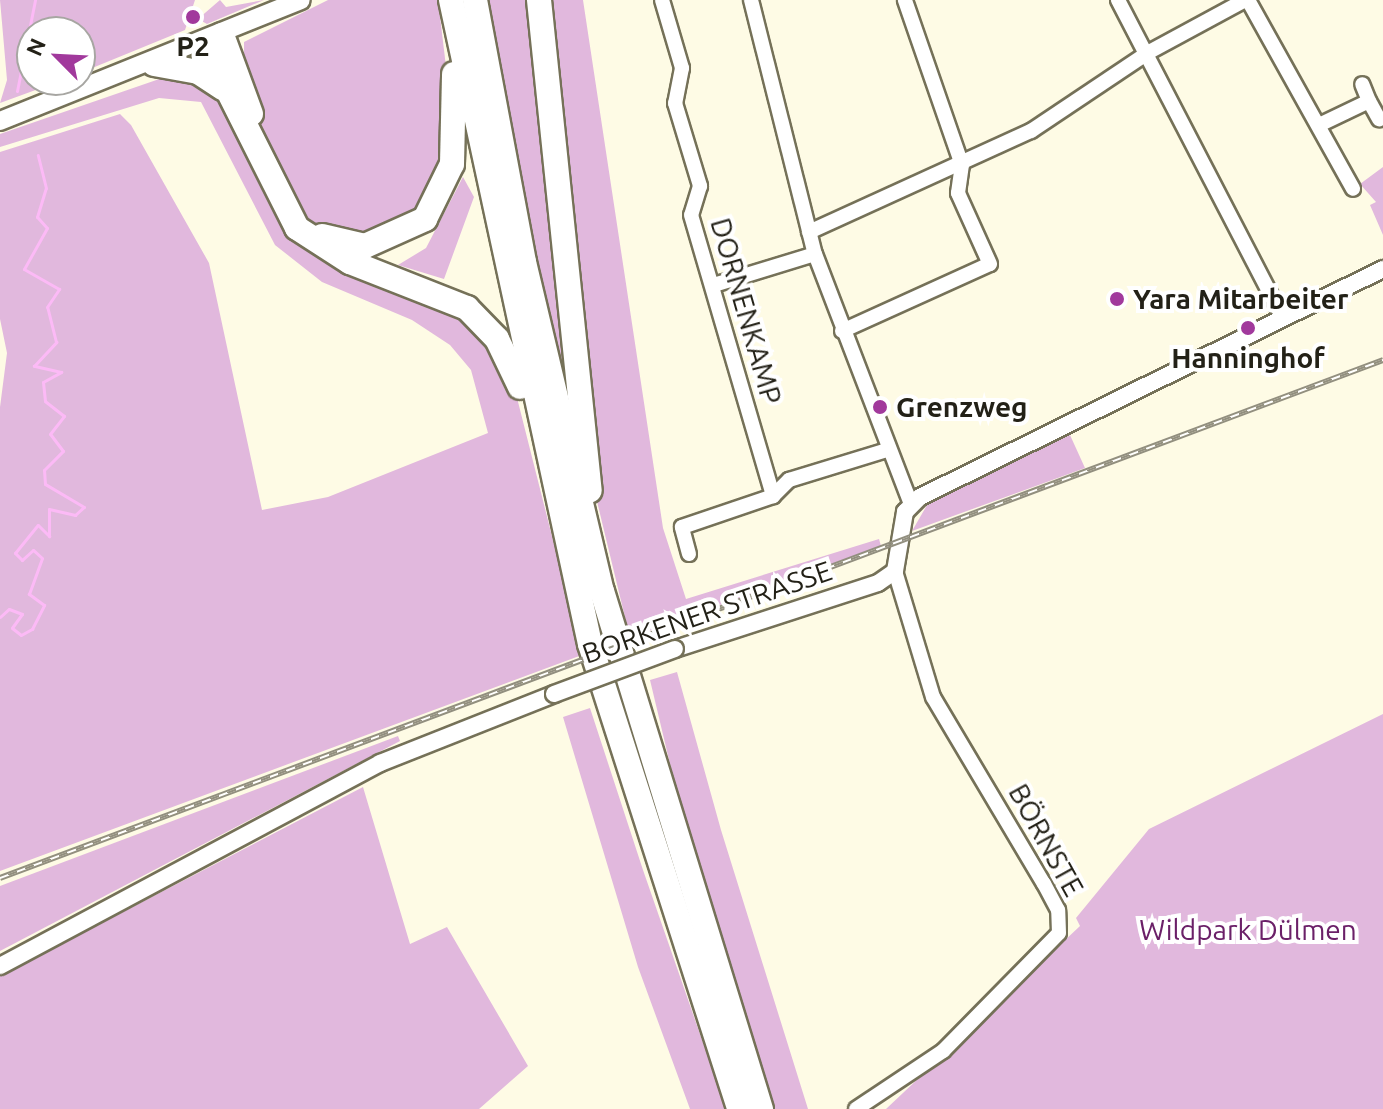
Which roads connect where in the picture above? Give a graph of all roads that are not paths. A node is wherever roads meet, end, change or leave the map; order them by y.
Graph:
1 (301, 0) edge
2 (450, 0) edge
3 (475, 0) edge
4 (539, 0) edge
5 (662, 0) edge
6 (751, 0) edge
7 (905, 0) edge
8 (1118, 0) edge
9 (1247, 0) edge
10 (213, 39) junction
11 (1149, 52) junction
12 (154, 64) junction
13 (1362, 84) dead end
14 (223, 88) junction
15 (1369, 101) junction
16 (1379, 119) dead end
17 (0, 121) edge
18 (1319, 125) junction
19 (962, 165) junction
20 (1353, 189) dead end
21 (809, 232) junction
22 (815, 254) junction
23 (1383, 269) edge
24 (717, 284) junction
25 (1283, 318) junction
26 (842, 331) junction
27 (887, 450) junction
28 (549, 465) junction
29 (773, 496) junction
30 (911, 504) junction
31 (689, 554) dead end
32 (895, 571) junction
33 (602, 591) junction
34 (0, 966) edge
35 (739, 1109) edge
36 (761, 1109) edge
37 (856, 1109) edge

1 - 10 main road
2 - 10 highway
2 - 28 highway
3 - 33 highway
4 - 33 highway
5 - 24 street, DORNENKAMP
6 - 21 street
7 - 19 street
8 - 11 street
9 - 11 street
9 - 18 street
10 - 12 main road
10 - 14 highway
11 - 19 street
11 - 25 street
12 - 14 highway
12 - 17 main road
13 - 15 street
14 - 28 highway
15 - 16 street
15 - 18 street
18 - 20 street
19 - 21 street
19 - 26 street
21 - 22 street
22 - 24 street
22 - 26 street
23 - 25 street
24 - 29 street, DORNENKAMP
25 - 30 street
26 - 27 street
27 - 29 street
27 - 30 street
28 - 35 highway
29 - 31 street
30 - 32 street
32 - 34 street, BORKENER STRASSE, bridge
32 - 37 street, BÖRNSTE
33 - 36 highway

